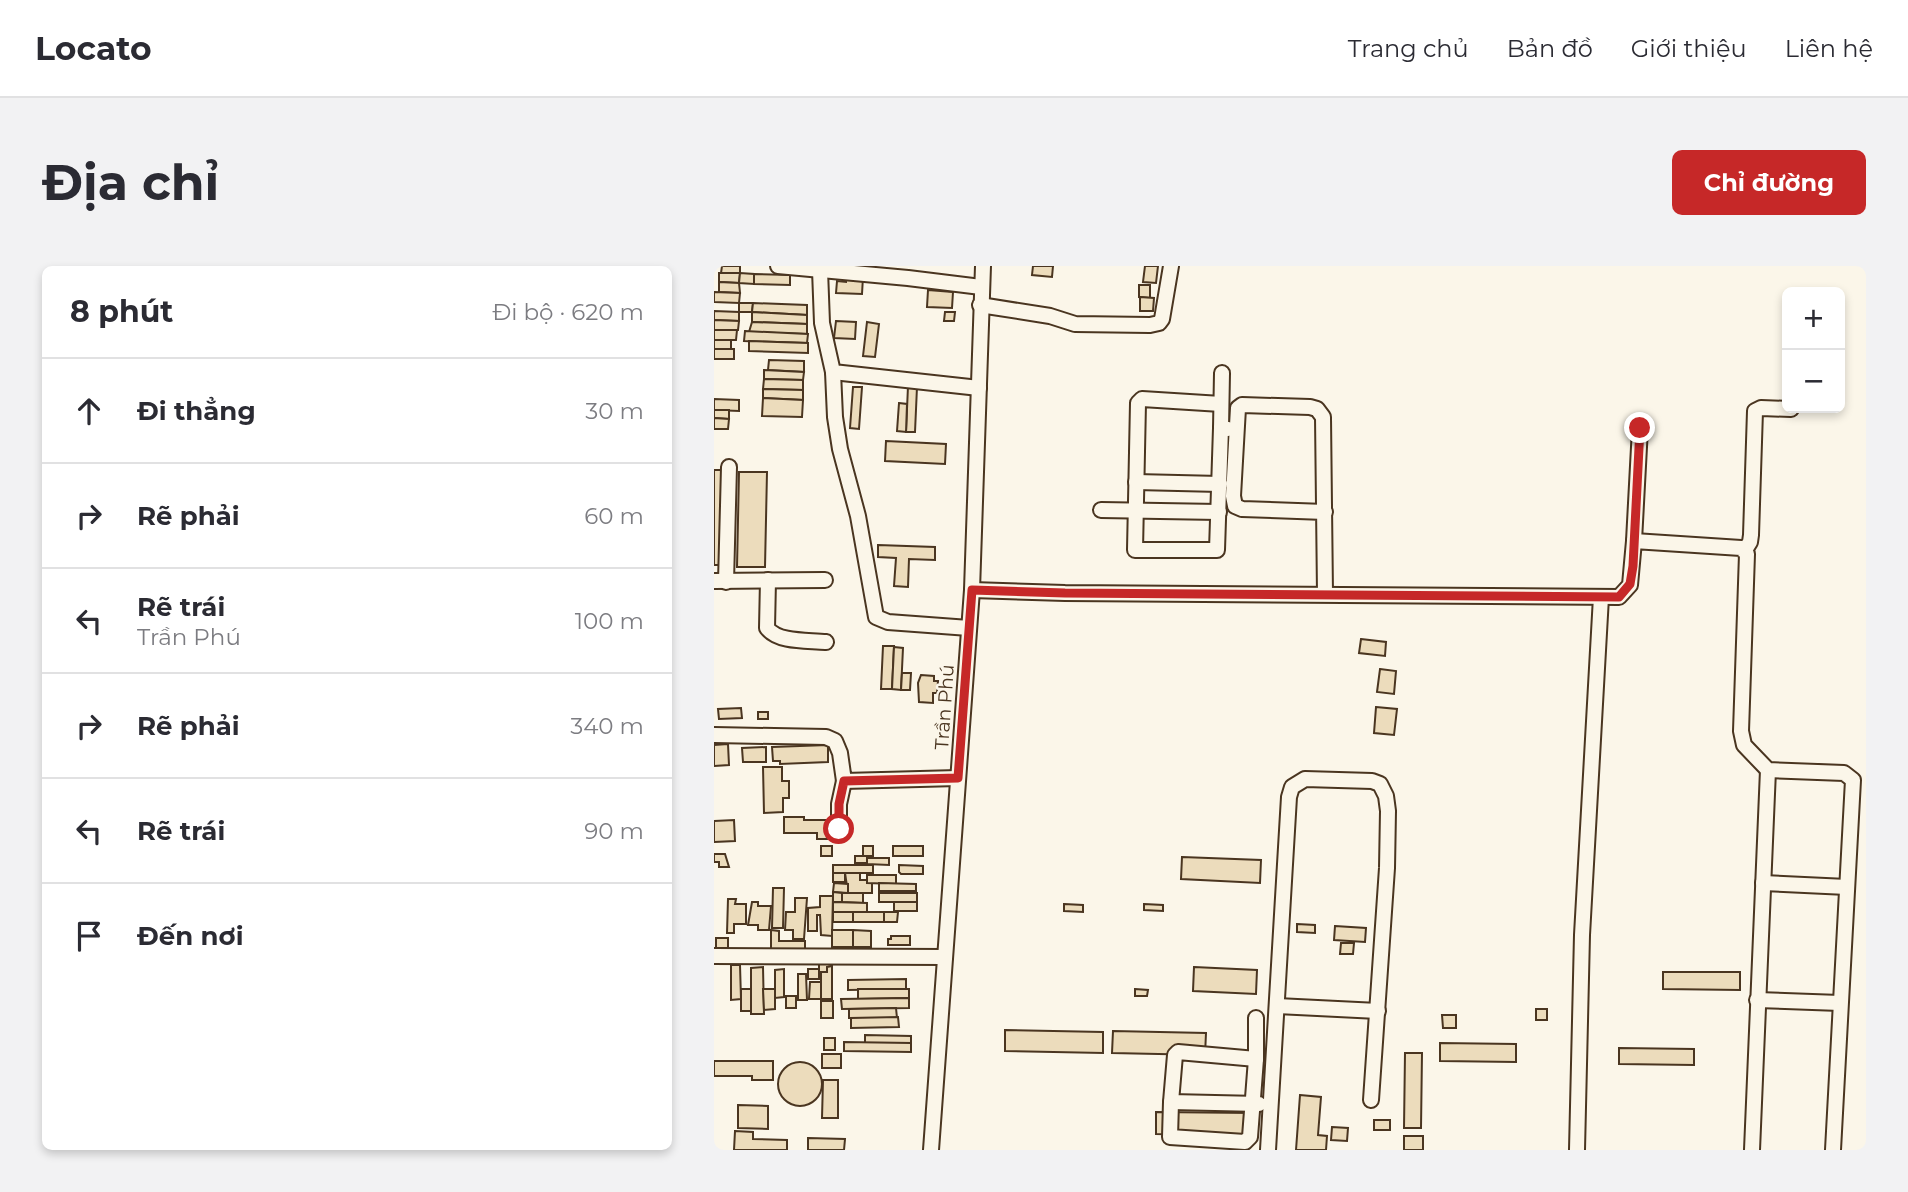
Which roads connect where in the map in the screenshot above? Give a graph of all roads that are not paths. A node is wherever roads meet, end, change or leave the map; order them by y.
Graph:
1 (778, 266) edge
2 (983, 266) edge
3 (1171, 266) edge
4 (812, 268) edge
5 (981, 287) junction
6 (980, 305) junction
7 (832, 372) junction
8 (1222, 373) dead end
9 (979, 388) junction
10 (1221, 404) junction
11 (1782, 409) edge
12 (1221, 428) junction
13 (1640, 428) dead end
14 (1236, 429) junction
15 (1227, 465) junction
16 (729, 467) dead end
17 (1136, 482) junction
18 (1220, 484) junction
19 (1224, 504) junction
20 (1101, 510) dead end
21 (1136, 511) junction
22 (1325, 512) junction
23 (1634, 541) junction
24 (1745, 551) junction
25 (768, 580) junction
26 (825, 580) dead end
27 (720, 581) edge
28 (972, 590) junction
29 (1325, 594) junction
30 (1601, 597) junction
31 (969, 628) junction
32 (826, 642) dead end
33 (714, 735) edge
34 (1768, 770) junction
35 (958, 778) junction
36 (844, 781) junction
37 (839, 829) dead end
38 (1763, 883) junction
39 (1847, 887) junction
40 (714, 956) edge
41 (945, 957) junction
42 (1757, 1000) junction
43 (1840, 1003) junction
44 (1278, 1006) junction
45 (1378, 1011) junction
46 (1256, 1018) dead end
47 (1256, 1059) junction
48 (1371, 1100) dead end
49 (1171, 1102) junction
50 (1252, 1103) junction
51 (1271, 1104) junction
52 (931, 1150) edge
53 (1268, 1150) edge
54 (1577, 1150) edge
55 (1752, 1150) edge
56 (1833, 1150) edge

1 - 4 street
2 - 5 street, Trần Phú
3 - 6 street
4 - 5 street
4 - 7 street
5 - 6 street, Trần Phú
6 - 9 street, Trần Phú
7 - 9 street
7 - 31 street
8 - 10 street
9 - 28 street, Trần Phú
10 - 12 street
10 - 17 street
11 - 24 street
12 - 14 street
12 - 15 street
13 - 23 street
14 - 15 street
14 - 22 street
15 - 18 street
15 - 19 street
16 - 27 street
17 - 18 street
17 - 21 street
18 - 19 street
19 - 21 street
19 - 21 street
19 - 22 street
20 - 21 street
22 - 29 street
23 - 24 street
23 - 30 street
24 - 34 street
25 - 26 street
25 - 27 street
25 - 32 street
28 - 29 street
28 - 31 street, Trần Phú
29 - 30 street
30 - 54 street
31 - 35 street, Trần Phú
33 - 36 street
34 - 38 street
34 - 39 street
35 - 36 street
35 - 41 street, Trần Phú
36 - 37 street
38 - 39 street
38 - 42 street
39 - 43 street
40 - 41 street
41 - 52 street, Trần Phú
42 - 43 street
42 - 55 street
43 - 56 street
44 - 45 street
44 - 45 street
44 - 51 street
45 - 48 street
46 - 47 street
47 - 49 street
47 - 50 street
49 - 50 street
49 - 50 street
50 - 51 street
51 - 53 street

